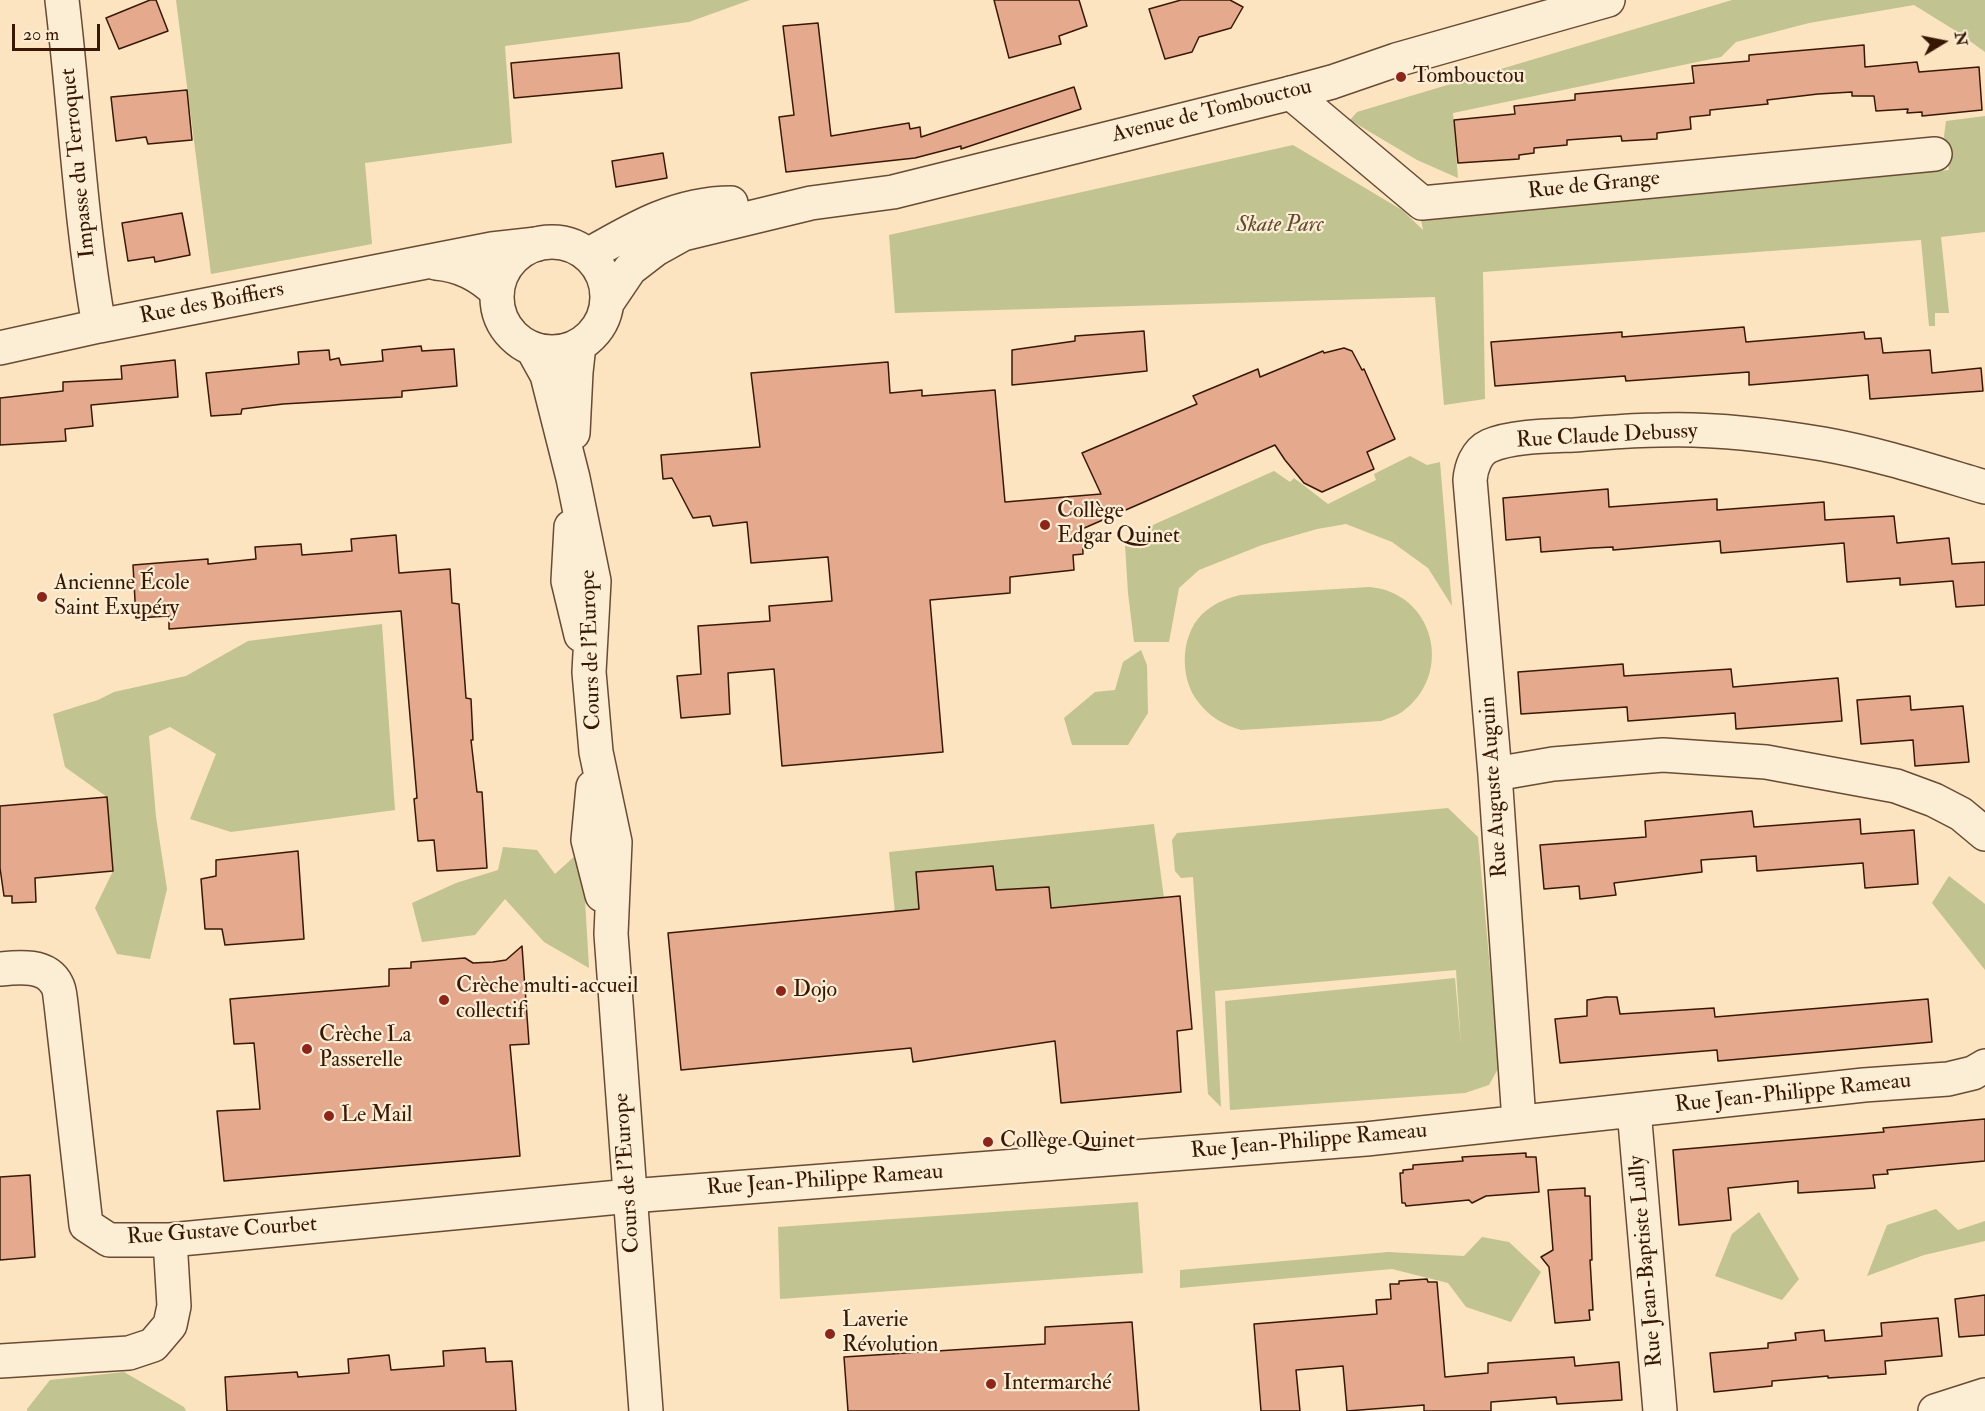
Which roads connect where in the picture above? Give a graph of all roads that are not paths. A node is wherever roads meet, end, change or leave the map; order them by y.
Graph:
1 (62, 0) edge
2 (1608, 0) edge
3 (1291, 93) junction
4 (1935, 154) dead end
5 (811, 203) junction
6 (537, 244) junction
7 (588, 255) junction
8 (425, 263) junction
9 (497, 292) junction
10 (607, 303) junction
11 (99, 326) junction
12 (579, 345) junction
13 (0, 348) edge
14 (532, 348) junction
15 (1479, 454) joint
16 (573, 478) junction
17 (1985, 487) edge
18 (1495, 774) junction
19 (1985, 834) edge
20 (0, 969) edge
21 (1985, 1066) edge
22 (1634, 1110) junction
23 (1519, 1121) junction
24 (630, 1196) junction
25 (170, 1240) junction
26 (0, 1361) edge
27 (1985, 1395) edge
28 (646, 1411) edge
29 (1660, 1411) edge
30 (1935, 1411) edge

1 - 11 street, Impasse du Terroquet
2 - 3 street, Avenue de Tombouctou
3 - 4 street, Rue de Grange
3 - 5 street, Avenue de Tombouctou
5 - 7 street, Avenue de Tombouctou
5 - 10 street, Avenue de Tombouctou
6 - 7 street
6 - 8 street, Rue des Boiffiers
6 - 9 street
7 - 10 street
8 - 9 street, Rue des Boiffiers
8 - 11 street, Rue des Boiffiers
9 - 14 street
10 - 12 street
11 - 13 street, Rue des Boiffiers
12 - 14 street
12 - 16 street, Cours de l'Europe
14 - 16 street, Cours de l'Europe
15 - 17 street, Rue Claude Debussy
15 - 18 street, Rue Auguste Auguin
16 - 24 street, Cours de l'Europe
18 - 19 street
18 - 23 street, Rue Auguste Auguin
20 - 25 street, Rue Gustave Courbet
21 - 22 street, Rue Jean-Philippe Rameau
22 - 23 street, Rue Jean-Philippe Rameau
22 - 29 street, Rue Jean-Baptiste Lully
23 - 24 street, Rue Jean-Philippe Rameau
24 - 25 street, Rue Gustave Courbet
24 - 28 street, Cours de l'Europe
25 - 26 street
27 - 30 street

